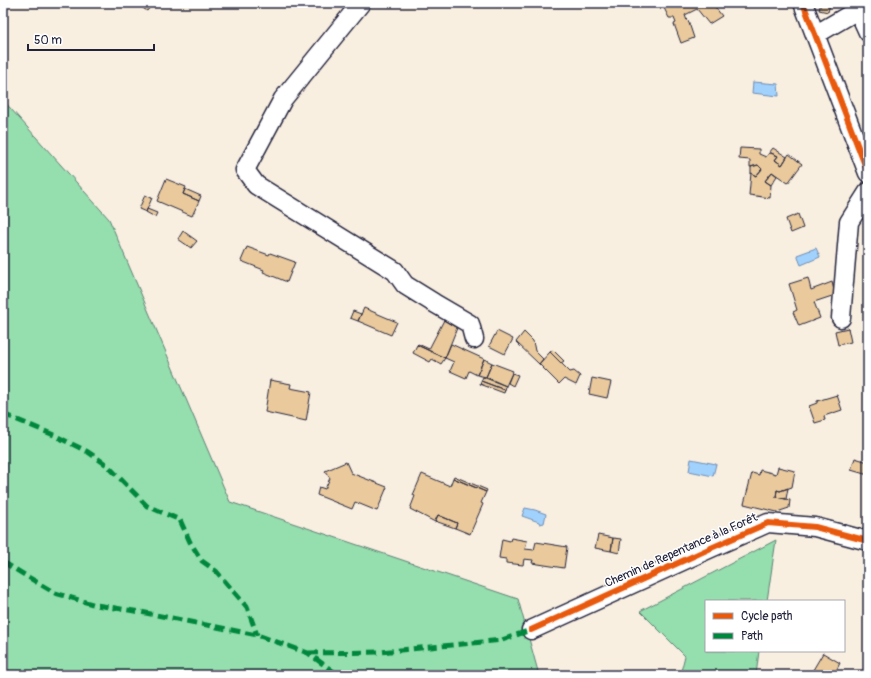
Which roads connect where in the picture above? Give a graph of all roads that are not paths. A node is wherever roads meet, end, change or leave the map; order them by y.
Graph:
1 (360, 3) edge
2 (803, 3) edge
3 (863, 7) edge
4 (868, 32) edge
5 (815, 35) junction
6 (868, 173) edge
7 (868, 192) edge
8 (841, 318) dead end
9 (474, 339) dead end
10 (868, 541) edge
11 (531, 630) dead end

1 - 9 street
2 - 5 street
3 - 4 street
3 - 5 street
5 - 6 street
7 - 8 street
10 - 11 street, Chemin de Repentance à la Forêt

